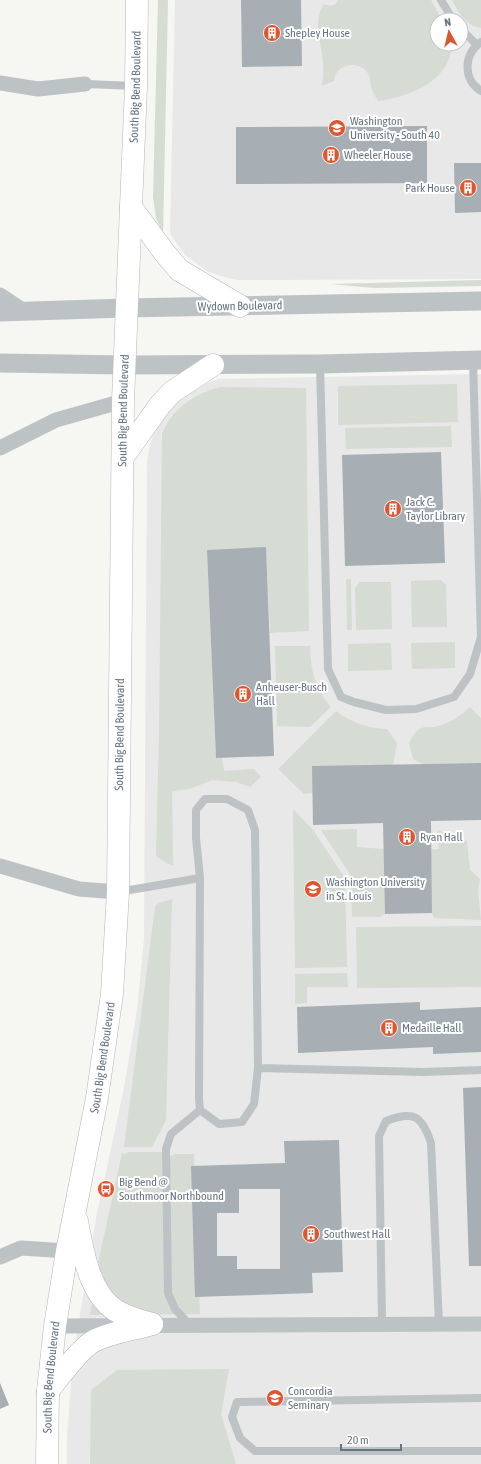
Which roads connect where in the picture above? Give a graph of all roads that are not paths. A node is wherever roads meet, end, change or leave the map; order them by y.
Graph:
1 (137, 0) edge
2 (441, 0) edge
3 (448, 12) edge
4 (469, 36) edge
5 (479, 44) edge
6 (0, 83) edge
7 (85, 84) joint
8 (136, 86) junction
9 (481, 91) edge
10 (131, 207) junction
11 (0, 295) edge
12 (481, 301) edge
13 (240, 306) junction
14 (126, 308) junction
15 (24, 311) junction
16 (0, 312) edge
17 (477, 360) edge
18 (0, 363) edge
19 (320, 364) junction
20 (125, 365) junction
21 (213, 365) junction
22 (123, 401) junction
23 (0, 448) edge
24 (123, 457) junction
25 (0, 866) edge
26 (200, 878) junction
27 (118, 892) junction
28 (258, 1068) junction
29 (481, 1070) edge
30 (200, 1110) junction
31 (75, 1211) junction
32 (67, 1251) junction
33 (0, 1257) edge
34 (152, 1324) junction
35 (189, 1324) junction
36 (382, 1324) junction
37 (439, 1324) junction
38 (481, 1324) edge
39 (55, 1326) junction
40 (48, 1391) junction
41 (481, 1398) edge
42 (481, 1451) edge
43 (47, 1464) edge

1 - 8 main road, South Big Bend Boulevard
2 - 3 lane
4 - 5 lane
5 - 9 lane
6 - 7 street
7 - 8 lane
8 - 10 main road, South Big Bend Boulevard
10 - 13 main road
10 - 14 main road, South Big Bend Boulevard
11 - 15 street
12 - 13 street, Wydown Boulevard
13 - 14 street, Wydown Boulevard
14 - 15 street, Wydown Boulevard
14 - 20 main road, South Big Bend Boulevard
15 - 16 street, Wydown Boulevard
17 - 19 street
17 - 19 lane
18 - 20 street
19 - 21 street
20 - 21 street
20 - 22 main road, South Big Bend Boulevard
21 - 24 main road
22 - 23 street
22 - 24 main road, South Big Bend Boulevard
24 - 27 main road, South Big Bend Boulevard
25 - 27 street
26 - 27 lane
26 - 28 lane
26 - 30 lane
27 - 31 main road, South Big Bend Boulevard
28 - 29 lane
28 - 30 lane
30 - 35 lane
31 - 32 main road, South Big Bend Boulevard
31 - 34 main road
32 - 33 street
32 - 39 main road, South Big Bend Boulevard
34 - 35 street
34 - 39 street
34 - 40 main road
35 - 36 street
36 - 37 street
36 - 37 lane
37 - 38 street
39 - 40 main road, South Big Bend Boulevard
40 - 43 main road, South Big Bend Boulevard
41 - 42 lane

